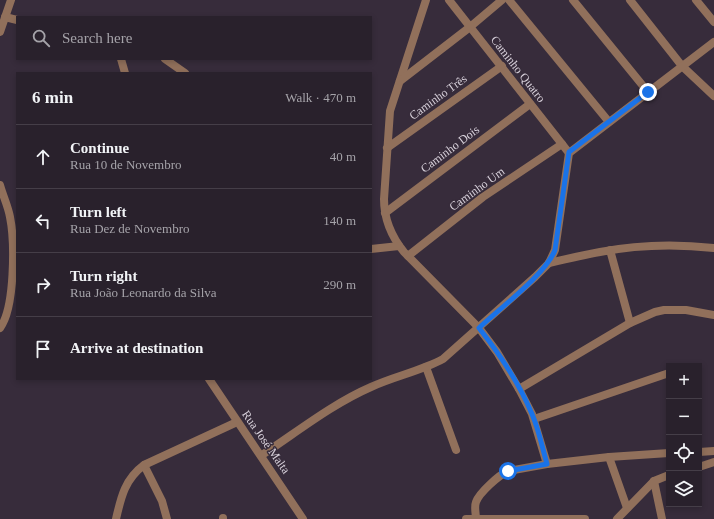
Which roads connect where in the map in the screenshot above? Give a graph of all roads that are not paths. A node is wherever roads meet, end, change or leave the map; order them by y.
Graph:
1 (11, 0) edge
2 (426, 0) edge
3 (449, 0) edge
4 (502, 0) edge
5 (509, 0) edge
6 (573, 0) edge
7 (630, 0) edge
8 (696, 0) edge
9 (5, 17) junction
10 (16, 20) edge
11 (714, 22) edge
12 (470, 27) junction
13 (0, 32) edge
14 (714, 42) edge
15 (121, 60) edge
16 (166, 60) edge
17 (502, 66) junction
18 (682, 66) junction
19 (125, 72) edge
20 (184, 72) edge
21 (400, 81) junction
22 (648, 92) junction
23 (714, 96) edge
24 (530, 104) junction
25 (609, 122) junction
26 (562, 144) junction
27 (387, 148) junction
28 (569, 152) junction
29 (0, 185) edge
30 (385, 213) junction
31 (14, 218) edge
32 (399, 246) junction
33 (714, 248) edge
34 (372, 249) edge
35 (610, 250) junction
36 (408, 256) junction
37 (548, 263) junction
38 (714, 315) edge
39 (630, 323) junction
40 (0, 328) edge
41 (479, 328) junction
42 (426, 367) junction
43 (666, 374) edge
44 (210, 380) edge
45 (519, 389) junction
46 (534, 419) junction
47 (237, 422) junction
48 (456, 450) dead end
49 (714, 451) edge
50 (702, 452) edge
51 (666, 454) edge
52 (262, 456) junction
53 (609, 457) junction
54 (714, 462) edge
55 (547, 464) junction
56 (144, 465) junction
57 (702, 466) edge
58 (666, 476) edge
59 (654, 481) junction
60 (627, 508) junction
61 (116, 519) edge
62 (166, 519) edge
63 (304, 519) edge
64 (466, 519) edge
65 (476, 519) edge
66 (585, 519) edge
67 (617, 519) edge
68 (662, 519) edge

1 - 9 street
2 - 21 street
3 - 12 street, Caminho Quatro
4 - 12 street
5 - 25 street
6 - 22 street
7 - 18 street
8 - 11 street
9 - 10 street
9 - 13 street
12 - 17 street, Caminho Quatro
12 - 21 street
14 - 18 street
15 - 19 street
16 - 20 street
17 - 24 street, Caminho Quatro
17 - 27 street, Caminho Três
18 - 22 street
18 - 23 street
21 - 27 street
22 - 25 street
24 - 26 street, Caminho Quatro
24 - 30 street, Caminho Dois
25 - 28 street
26 - 28 street, Caminho Quatro
26 - 36 street, Caminho Um
27 - 30 street
28 - 37 street
29 - 31 street
30 - 32 street
31 - 40 street
32 - 34 street
32 - 36 street
33 - 35 street
35 - 37 street
35 - 39 street
36 - 41 street
37 - 41 street
38 - 39 street
39 - 45 street
41 - 42 street
41 - 45 street
42 - 48 street
42 - 52 street
43 - 46 street
44 - 47 street, Rua José Malta
45 - 46 street
46 - 55 street
47 - 52 street, Rua José Malta
47 - 56 street
49 - 50 street
51 - 53 street
52 - 63 street, Rua José Malta
53 - 55 street
53 - 60 street
54 - 57 street
55 - 65 street
56 - 61 street
56 - 62 street
58 - 59 street
59 - 60 street
59 - 68 street
60 - 67 street
64 - 65 street
65 - 66 street

